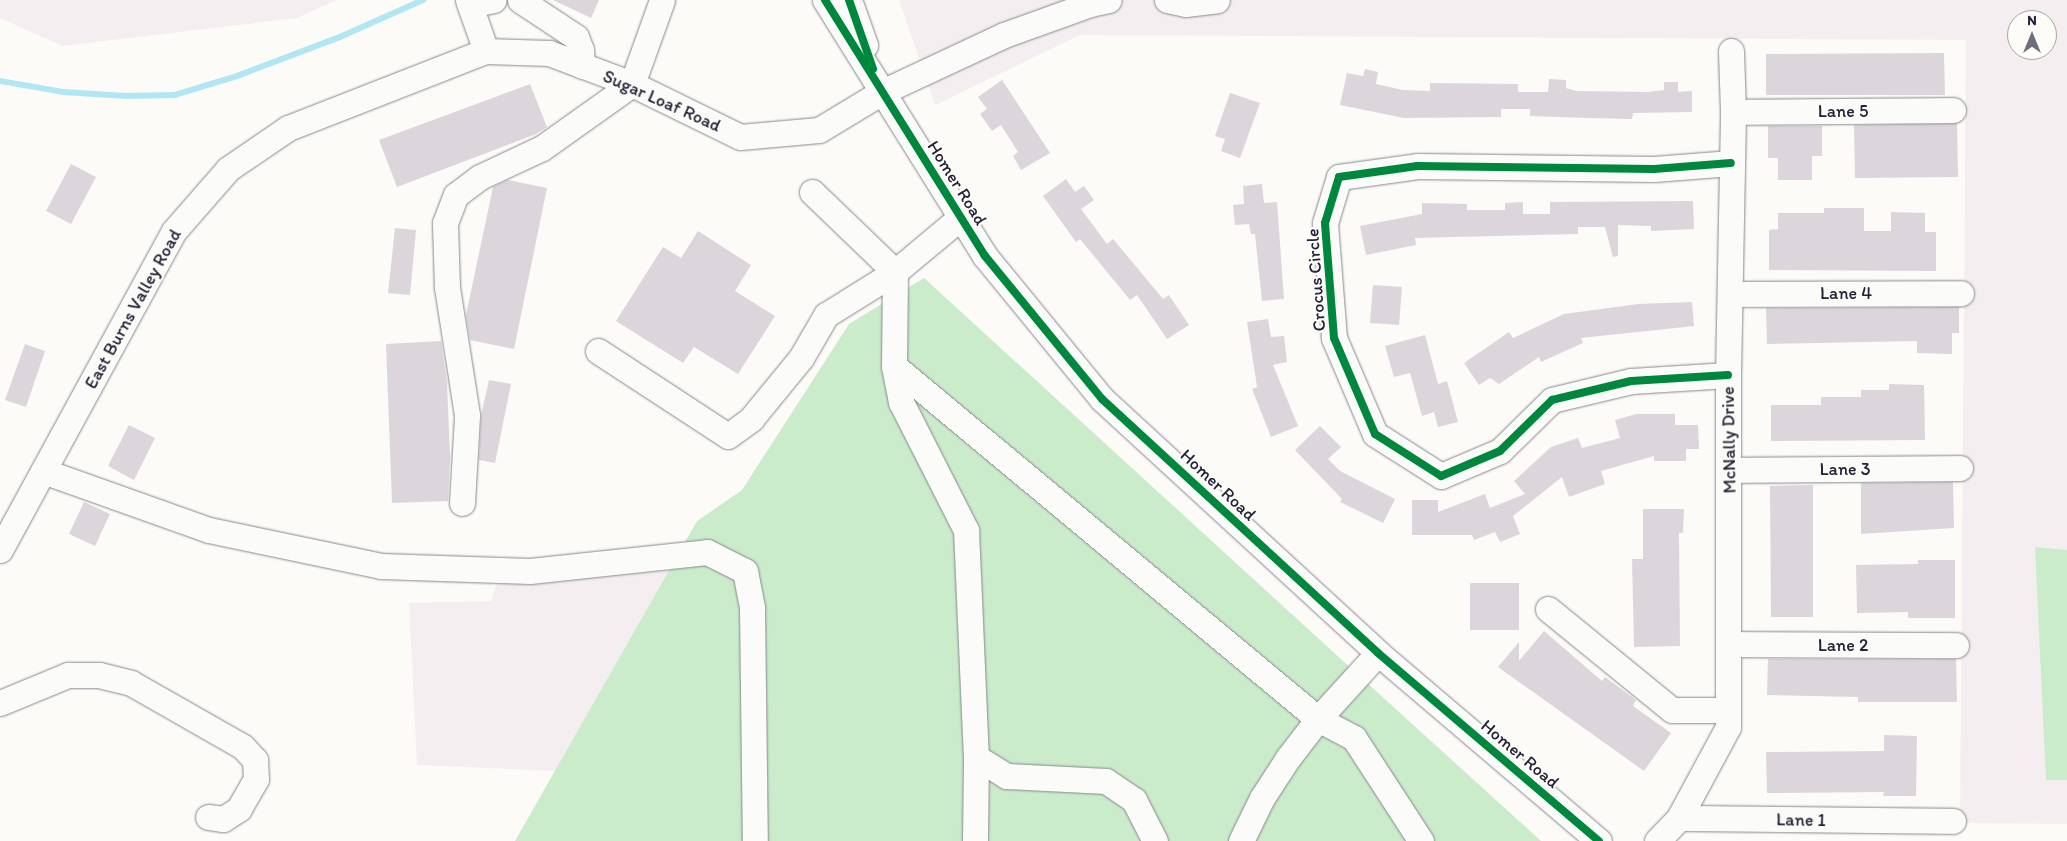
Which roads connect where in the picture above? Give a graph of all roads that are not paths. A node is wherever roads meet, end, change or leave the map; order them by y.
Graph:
1 (520, 0) edge
2 (662, 0) edge
3 (825, 0) edge
4 (849, 0) edge
5 (1109, 0) edge
6 (1167, 0) edge
7 (1217, 0) edge
8 (477, 2) edge
9 (486, 50) junction
10 (1731, 51) dead end
11 (582, 66) junction
12 (632, 84) junction
13 (882, 92) junction
14 (1953, 110) dead end
15 (1733, 112) junction
16 (1731, 163) junction
17 (812, 192) dead end
18 (961, 217) junction
19 (895, 272) junction
20 (1961, 293) dead end
21 (1731, 294) junction
22 (598, 351) dead end
23 (894, 366) junction
24 (1728, 375) junction
25 (1960, 468) dead end
26 (1730, 470) junction
27 (43, 471) junction
28 (462, 503) dead end
29 (6, 521) edge
30 (0, 550) edge
31 (1548, 609) dead end
32 (1729, 644) junction
33 (1956, 645) dead end
34 (1378, 653) junction
35 (0, 703) edge
36 (1728, 710) junction
37 (1318, 719) junction
38 (976, 757) junction
39 (208, 817) dead end
40 (1679, 818) junction
41 (1954, 821) dead end
42 (756, 841) edge
43 (975, 841) edge
44 (1155, 841) edge
45 (1241, 841) edge
46 (1421, 841) edge
47 (1599, 841) edge
48 (1657, 841) edge

1 - 11 street
2 - 12 street
3 - 13 street, Homer Road
4 - 13 street, Homer Road
5 - 13 street, Sugar Loaf Road
6 - 7 street
8 - 9 street
9 - 11 street, Sugar Loaf Road
9 - 27 street, East Burns Valley Road
10 - 15 street, McNally Drive
11 - 12 street, Sugar Loaf Road
12 - 13 street, Sugar Loaf Road
12 - 28 street
13 - 18 street, Homer Road
14 - 15 street, Lane 5
15 - 16 street, McNally Drive
16 - 21 street, McNally Drive
16 - 24 street, Crocus Circle
17 - 19 street
18 - 19 street
18 - 34 street, Homer Road
19 - 22 street
19 - 23 street
20 - 21 street, Lane 4
21 - 24 street, McNally Drive
23 - 37 street
23 - 38 street
24 - 26 street, McNally Drive
25 - 26 street, Lane 3
26 - 32 street, McNally Drive
27 - 29 street, East Burns Valley Road
27 - 42 street
29 - 30 street, East Burns Valley Road
31 - 36 street
32 - 33 street, Lane 2
32 - 36 street, McNally Drive
34 - 37 street
34 - 47 street, Homer Road
35 - 39 street
36 - 40 street, McNally Drive
37 - 45 street
37 - 46 street
38 - 43 street
38 - 44 street
40 - 41 street, Lane 1
40 - 48 street

